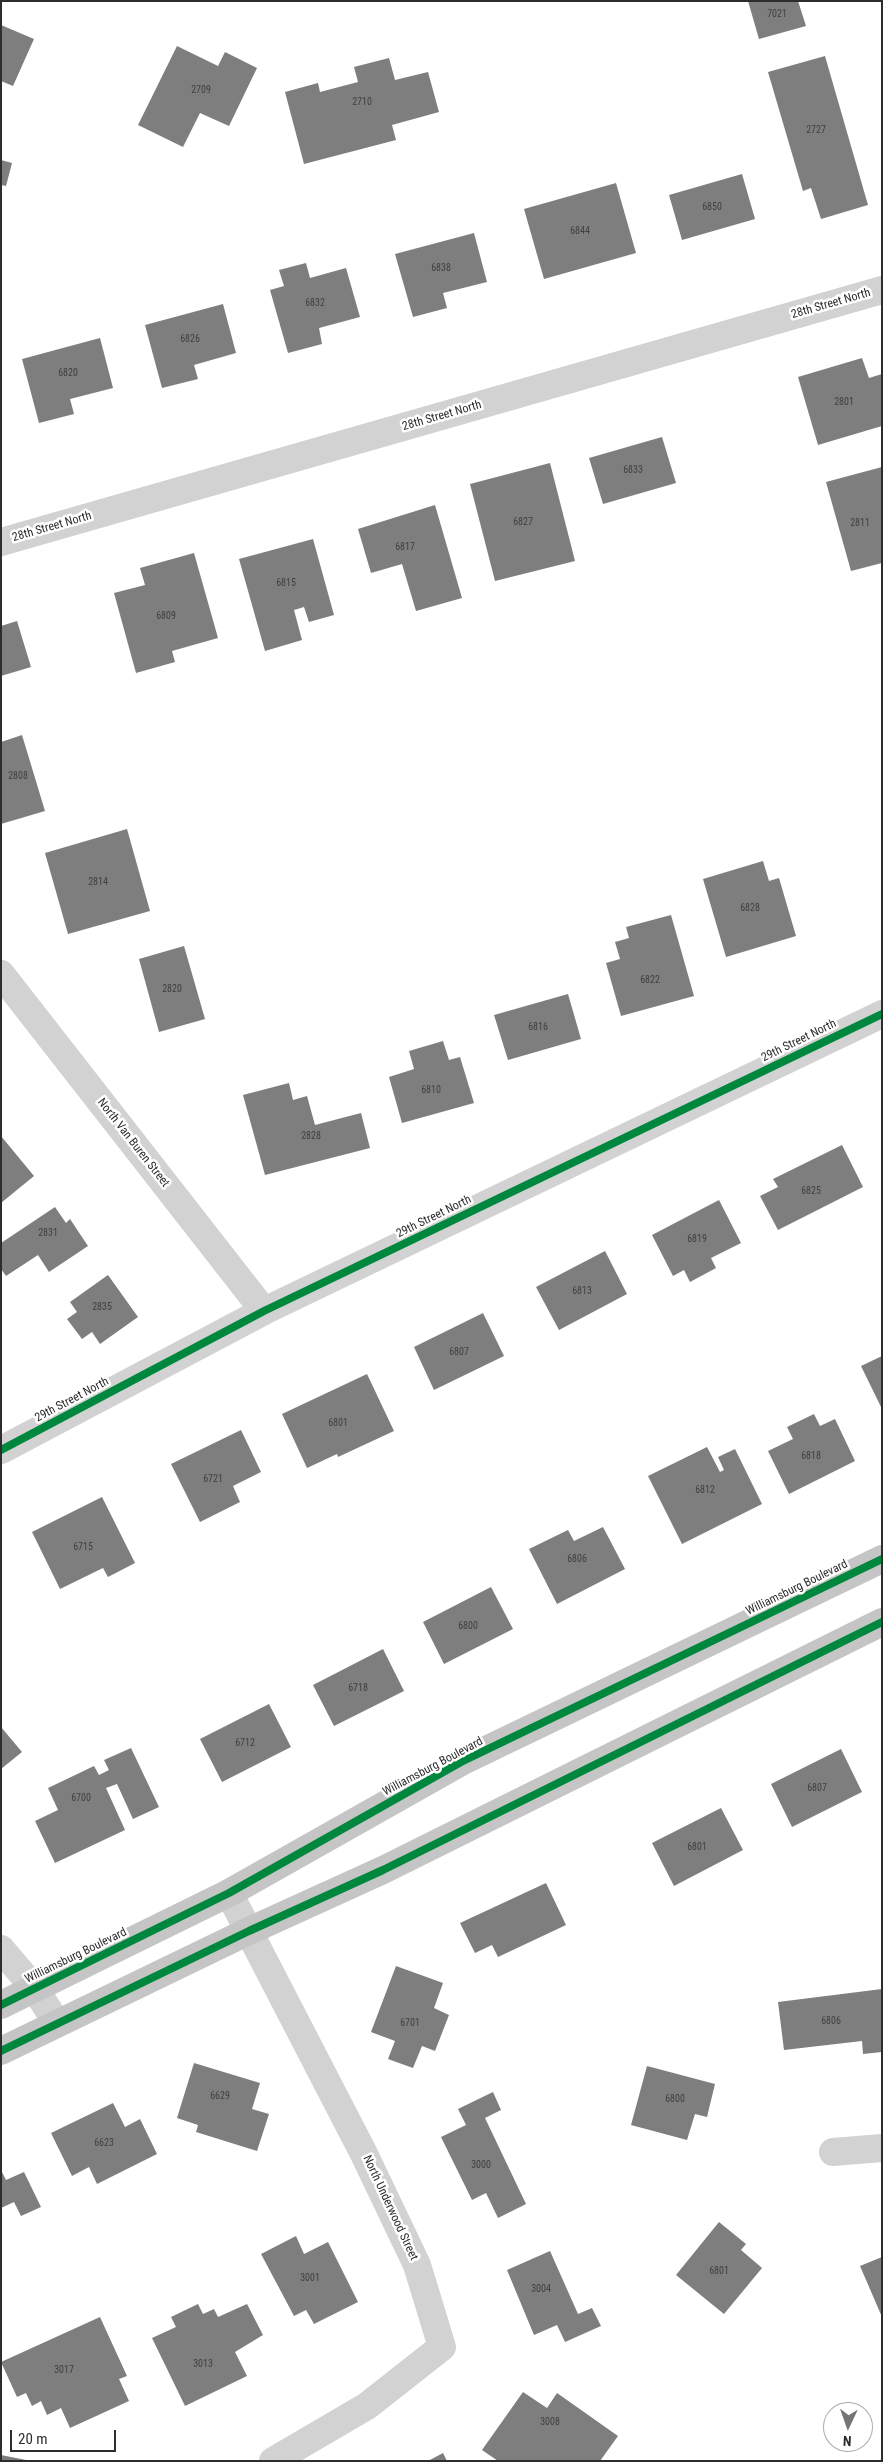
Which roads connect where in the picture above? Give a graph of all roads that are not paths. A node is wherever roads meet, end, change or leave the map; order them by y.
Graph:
1 (882, 290) edge
2 (1, 542) edge
3 (1, 974) edge
4 (882, 1014) edge
5 (264, 1311) junction
6 (1, 1450) edge
7 (882, 1559) edge
8 (882, 1622) edge
9 (229, 1893) junction
10 (248, 1931) junction
11 (1, 1949) edge
12 (35, 1989) junction
13 (1, 2005) edge
14 (57, 2023) junction
15 (1, 2051) edge
16 (882, 2148) edge
17 (833, 2152) dead end
18 (273, 2461) edge

1 - 2 street, 28th Street North
3 - 5 street, North Van Buren Street
4 - 5 street, 29th Street North
5 - 6 street, 29th Street North
7 - 9 main road, Williamsburg Boulevard
8 - 10 main road
9 - 10 street, North Underwood Street
9 - 12 main road, Williamsburg Boulevard
10 - 14 main road
10 - 18 street, North Underwood Street
11 - 12 street
12 - 13 main road, Williamsburg Boulevard
12 - 14 street
14 - 15 main road
16 - 17 street

